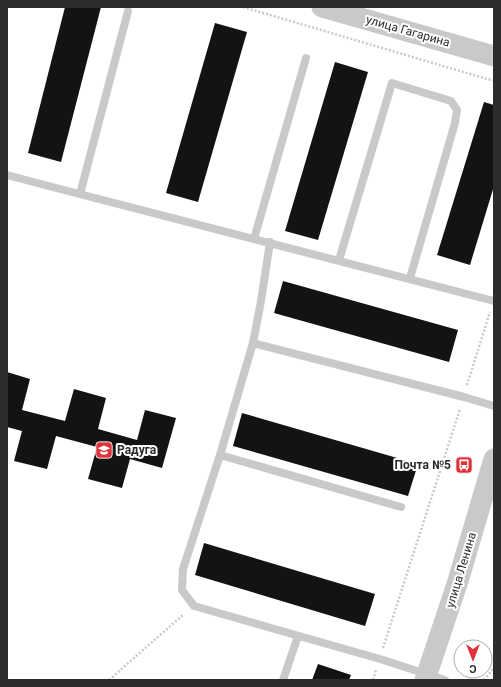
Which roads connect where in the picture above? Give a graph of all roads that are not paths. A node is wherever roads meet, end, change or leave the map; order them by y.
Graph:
1 (322, 7) edge
2 (128, 11) dead end
3 (494, 56) edge
4 (306, 58) dead end
5 (7, 175) edge
6 (80, 194) junction
7 (254, 239) junction
8 (270, 242) junction
9 (339, 260) junction
10 (410, 278) junction
11 (494, 301) edge
12 (252, 343) junction
13 (494, 406) edge
14 (220, 455) junction
15 (494, 459) edge
16 (401, 508) dead end
17 (298, 636) junction
18 (432, 678) edge
19 (283, 680) edge

1 - 3 street, улица Гагарина
2 - 6 lane
4 - 7 lane
5 - 6 lane
6 - 7 lane
7 - 8 lane
8 - 9 lane
8 - 12 lane
9 - 10 lane
9 - 10 lane
10 - 11 lane
12 - 13 lane
12 - 14 lane
14 - 16 lane
14 - 17 lane
15 - 18 street, улица Ленина
17 - 18 lane
17 - 19 lane

